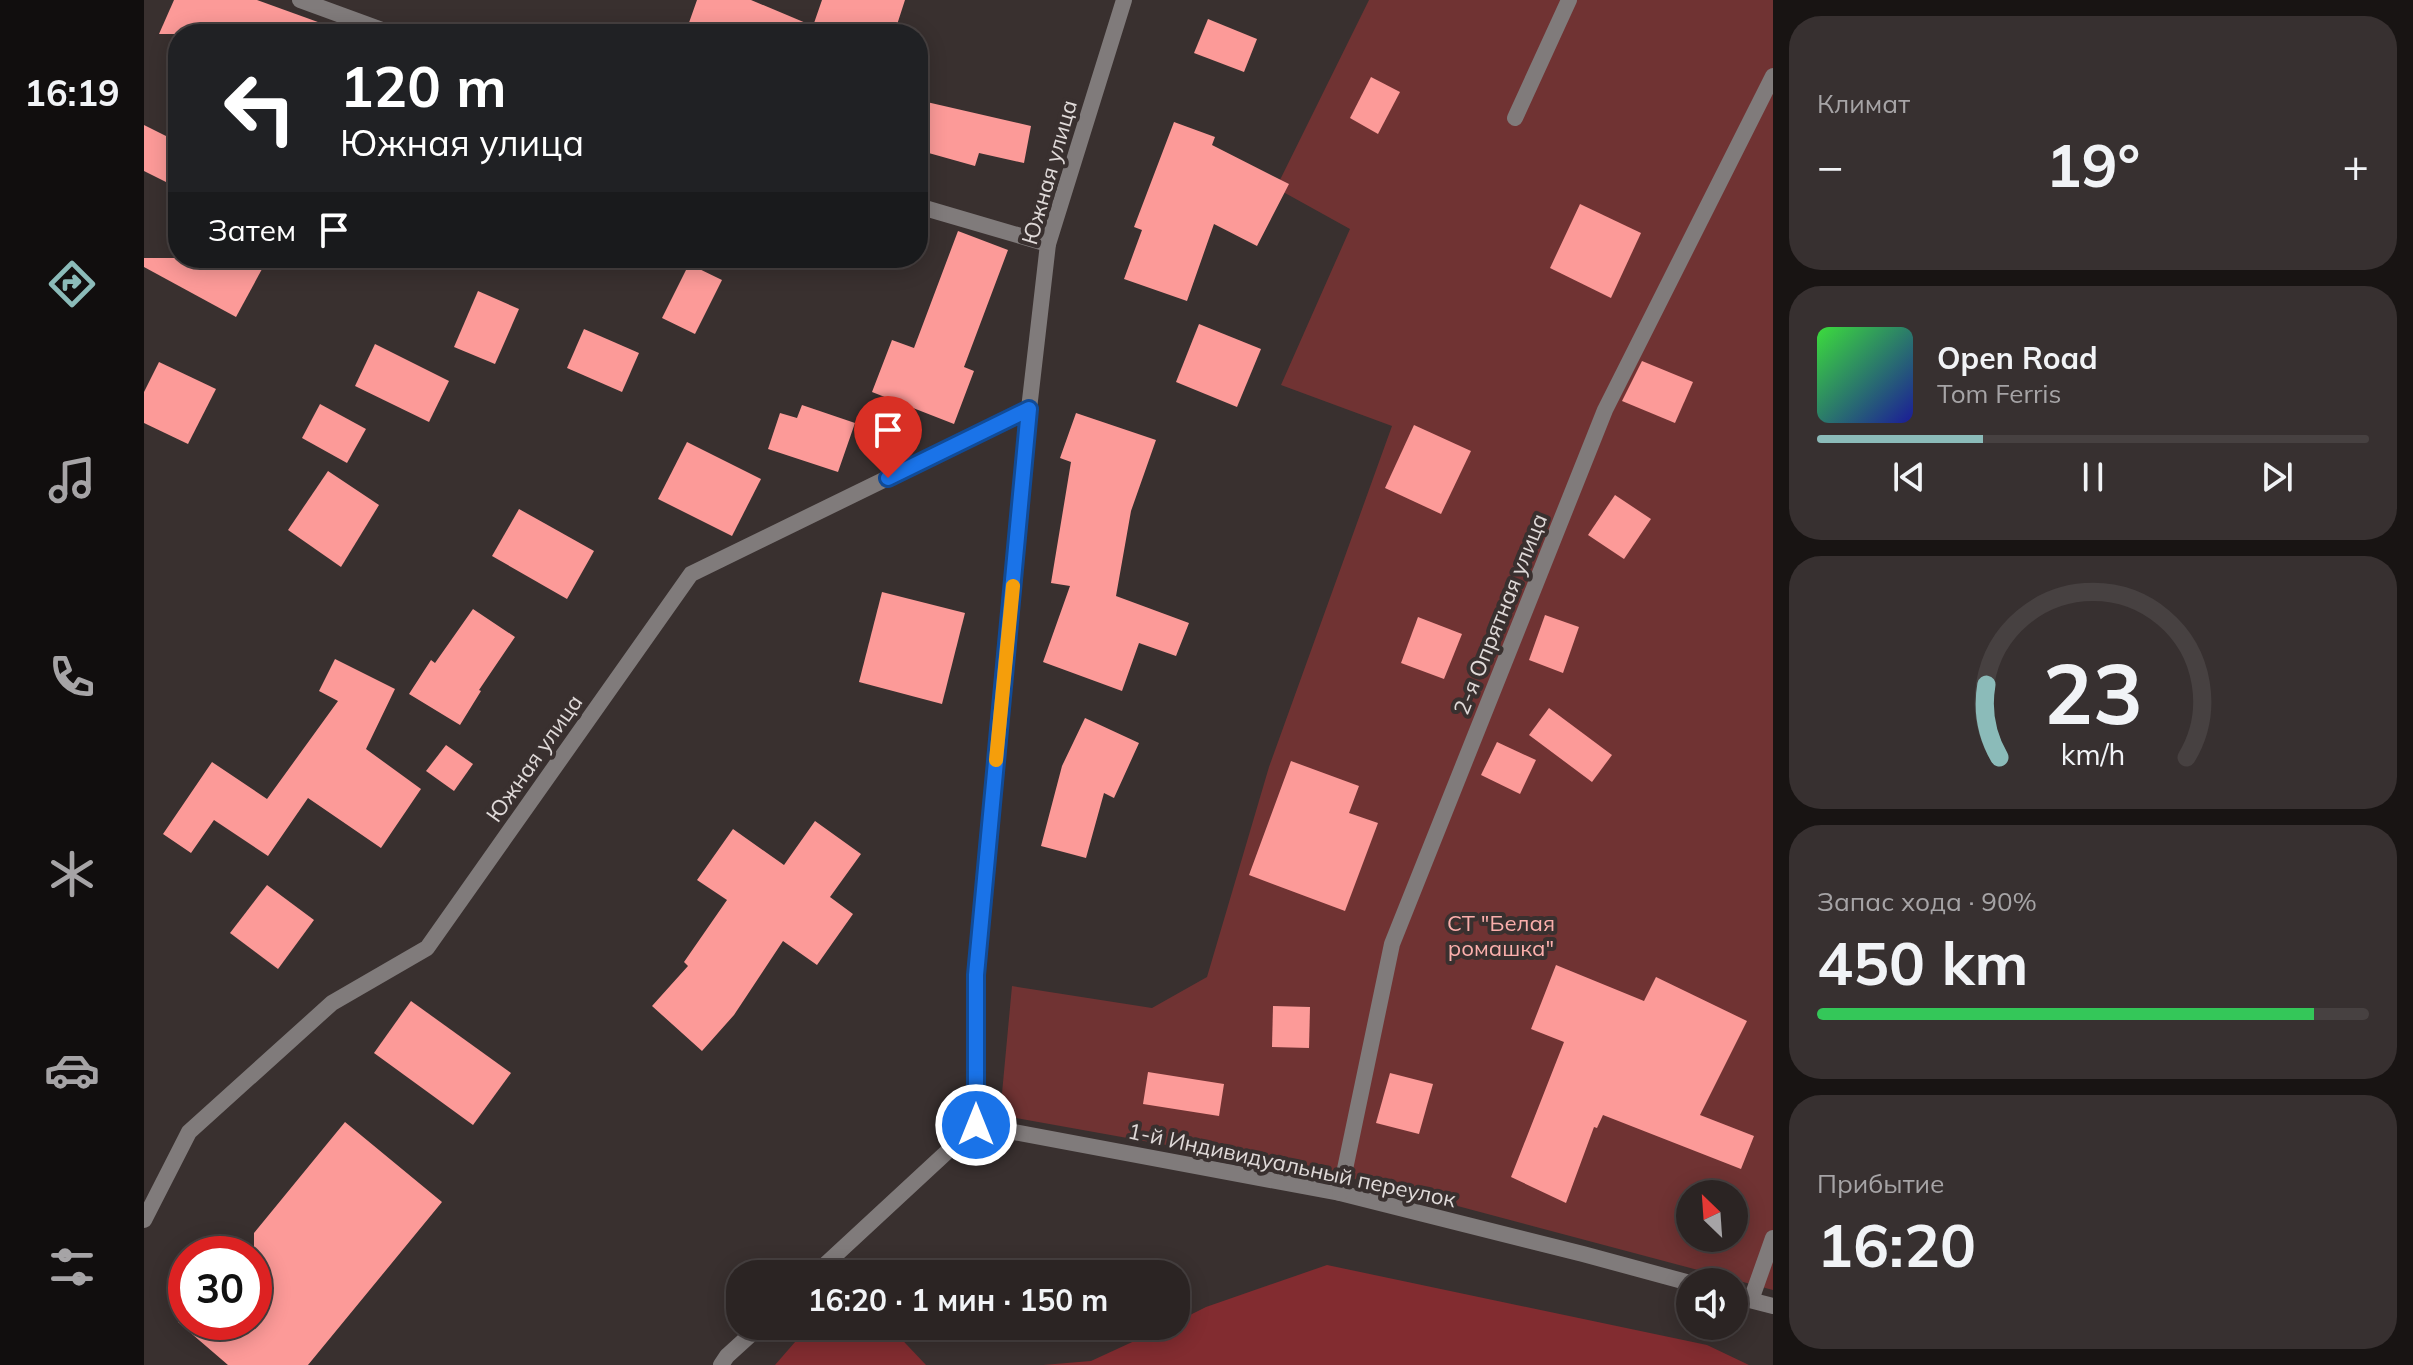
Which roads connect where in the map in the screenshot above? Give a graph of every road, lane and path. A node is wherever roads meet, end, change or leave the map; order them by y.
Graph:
1 (300, 0) edge
2 (1124, 0) edge
3 (1569, 0) edge
4 (366, 24) edge
5 (1773, 76) edge
6 (1515, 118) dead end
7 (928, 209) edge
8 (1048, 244) junction
9 (1029, 409) junction
10 (976, 1125) junction
11 (1340, 1193) junction
12 (144, 1220) edge
13 (1773, 1238) edge
14 (830, 1260) edge
15 (1676, 1279) edge
16 (1748, 1299) edge
17 (1751, 1300) junction
18 (1773, 1306) edge
19 (746, 1340) edge
20 (721, 1365) edge

1 - 4 street
2 - 8 street, Южная улица
3 - 6 street
5 - 11 street, 2-я Опрятная улица
7 - 8 street
8 - 9 street, Южная улица
9 - 10 street, Южная улица
9 - 12 street, Южная улица
10 - 11 street, 1-й Индивидуальный переулок
10 - 14 street
11 - 15 street, 1-й Индивидуальный переулок
13 - 17 street
16 - 17 street
17 - 18 street
19 - 20 street

